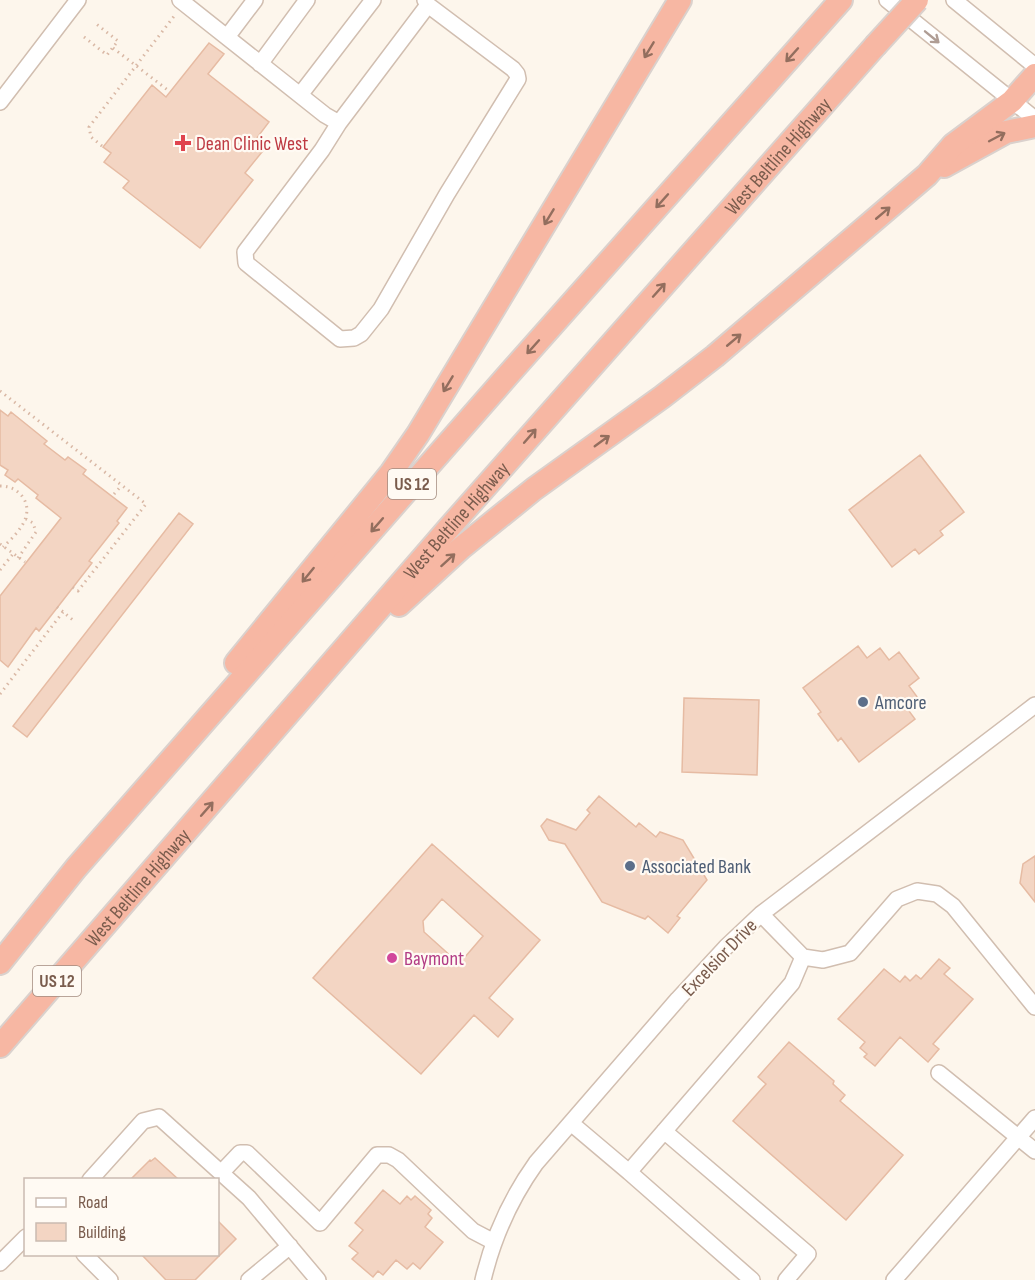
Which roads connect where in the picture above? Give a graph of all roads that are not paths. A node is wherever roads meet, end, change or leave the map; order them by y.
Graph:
1 (78, 0) edge
2 (255, 0) edge
3 (307, 0) edge
4 (373, 0) edge
5 (680, 0) edge
6 (887, 0) edge
7 (917, 0) edge
8 (954, 0) edge
9 (191, 3) edge
10 (427, 3) edge
11 (836, 6) edge
12 (227, 37) junction
13 (260, 64) junction
14 (1035, 66) edge
15 (1035, 75) edge
16 (300, 95) junction
17 (1012, 101) junction
18 (0, 102) edge
19 (1035, 119) edge
20 (339, 123) junction
21 (1035, 126) edge
22 (927, 175) junction
23 (1035, 705) edge
24 (230, 782) junction
25 (76, 868) junction
26 (761, 914) junction
27 (803, 957) junction
28 (0, 963) edge
29 (1035, 1007) edge
30 (0, 1046) edge
31 (939, 1073) dead end
32 (1035, 1118) edge
33 (571, 1123) junction
34 (664, 1131) junction
35 (1018, 1137) junction
36 (1035, 1151) edge
37 (629, 1172) junction
38 (221, 1173) junction
39 (91, 1178) edge
40 (24, 1239) edge
41 (494, 1242) junction
42 (290, 1246) junction
43 (86, 1256) edge
44 (0, 1263) edge
45 (110, 1280) edge
46 (249, 1280) edge
47 (318, 1280) edge
48 (483, 1280) edge
49 (752, 1280) edge
50 (786, 1280) edge
51 (894, 1280) edge

1 - 18 street
2 - 12 street
3 - 13 street
4 - 16 street
5 -> 25 highway
6 -> 17 street
24 -> 7 highway, West Beltline Highway / US 12, bridge
8 - 14 street
9 - 12 street
10 - 20 street
10 - 20 street
11 -> 25 highway, US 12
12 - 13 street
13 - 16 street
15 - 17 highway
16 - 20 street
17 - 19 street
17 - 22 highway
22 -> 21 highway
24 -> 22 highway
23 - 26 street, Excelsior Drive
30 -> 24 highway, West Beltline Highway / US 12
25 - 28 highway, US 12
26 - 27 street
26 - 33 street, Excelsior Drive
27 - 29 street
27 - 34 street
31 - 35 street
32 - 35 street
33 - 37 street
33 - 41 street, Excelsior Drive
34 - 37 street
34 - 50 street
35 - 36 street
35 - 51 street
37 - 49 street
38 - 39 street
38 - 41 street
38 - 42 street
40 - 44 street
41 - 48 street, Excelsior Drive
42 - 46 street
42 - 47 street
43 - 45 street

